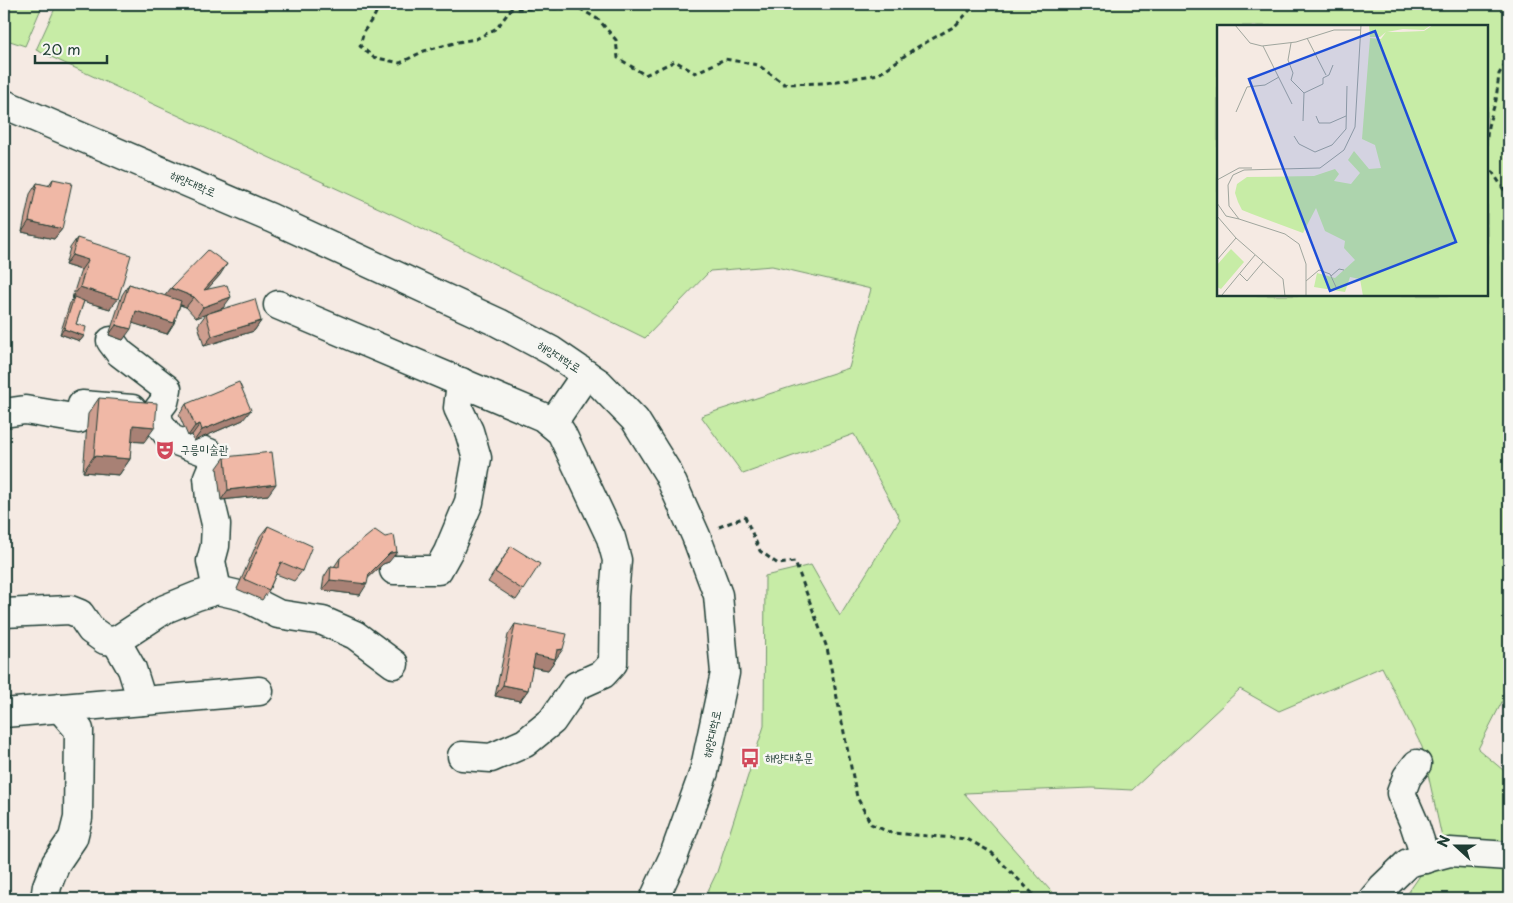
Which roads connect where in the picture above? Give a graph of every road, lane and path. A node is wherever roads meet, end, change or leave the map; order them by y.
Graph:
1 (380, 4) edge
2 (971, 4) edge
3 (1509, 57) edge
4 (4, 104) edge
5 (1488, 126) edge
6 (1488, 165) edge
7 (1509, 193) edge
8 (278, 305) dead end
9 (111, 342) dead end
10 (586, 374) junction
11 (461, 382) junction
12 (157, 411) junction
13 (4, 412) edge
14 (552, 424) junction
15 (696, 536) junction
16 (394, 570) dead end
17 (217, 590) junction
18 (4, 613) edge
19 (116, 641) junction
20 (394, 664) dead end
21 (259, 691) dead end
22 (142, 701) junction
23 (60, 708) junction
24 (4, 713) edge
25 (462, 756) dead end
26 (1417, 764) dead end
27 (1508, 856) edge
28 (1426, 859) junction
29 (45, 899) edge
30 (654, 899) edge
31 (1038, 899) edge
32 (1150, 899) edge
33 (1186, 899) edge
34 (1373, 899) edge

1 - 2 path
3 - 5 path
4 - 10 street, 해양대학로
6 - 7 path
8 - 11 street
9 - 12 street
10 - 14 street
10 - 15 street, 해양대학로
11 - 14 street
11 - 16 street
12 - 13 street
12 - 17 street
14 - 25 street
15 - 30 street, 해양대학로
15 - 31 path
17 - 19 street
17 - 20 street
18 - 19 street
19 - 22 street
21 - 22 street
22 - 23 street
23 - 24 street
23 - 29 street
26 - 28 street
27 - 28 street
28 - 34 street
32 - 33 path

